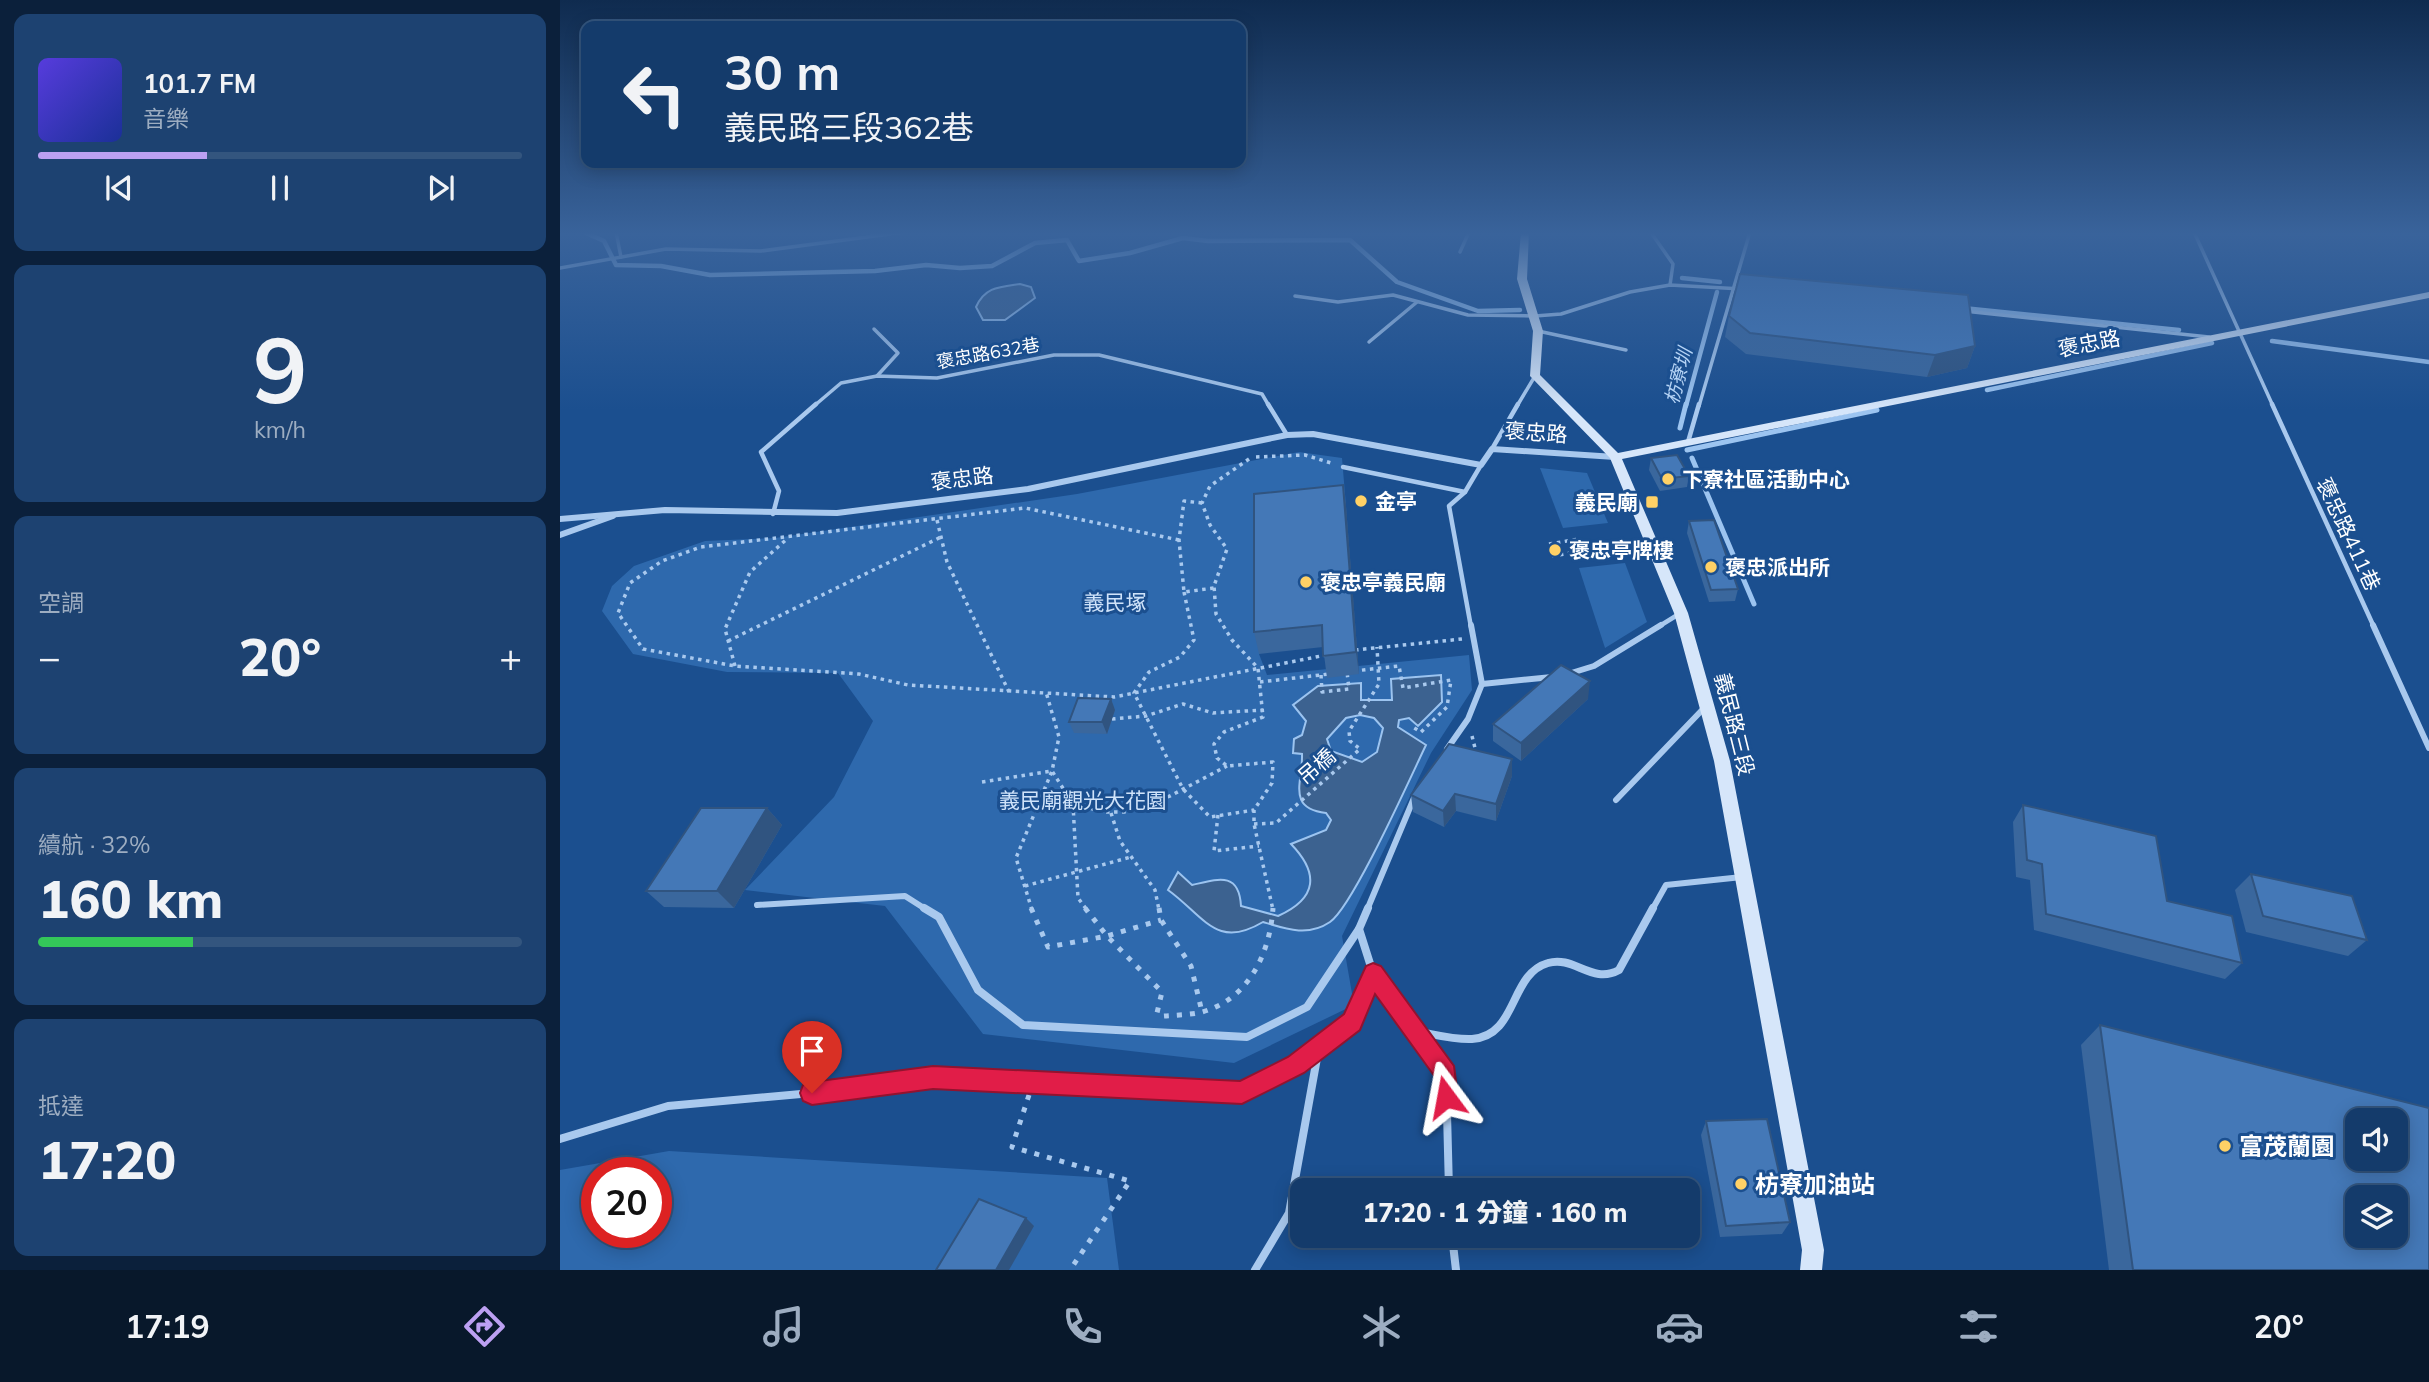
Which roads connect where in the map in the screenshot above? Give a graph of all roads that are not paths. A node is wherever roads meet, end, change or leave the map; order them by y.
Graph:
1 (1526, 291) edge
2 (1634, 291) edge
3 (1730, 291) edge
4 (2221, 291) edge
5 (2429, 295) edge
6 (1295, 296) dead end
7 (1417, 302) junction
8 (1962, 311) edge
9 (1535, 316) junction
10 (873, 329) dead end
11 (1538, 331) junction
12 (2239, 332) junction
13 (2215, 338) junction
14 (1369, 342) dead end
15 (1626, 350) dead end
16 (877, 376) junction
17 (1535, 376) junction
18 (1287, 435) junction
19 (1688, 442) junction
20 (1492, 449) junction
21 (1615, 457) junction
22 (1481, 465) junction
23 (1343, 467) road end
24 (1465, 492) junction
25 (623, 512) junction
26 (773, 514) junction
27 (560, 519) edge
28 (560, 536) edge
29 (1681, 614) junction
30 (1482, 684) junction
31 (1708, 705) junction
32 (2429, 748) edge
33 (1438, 762) edge
34 (1416, 795) edge
35 (1616, 800) dead end
36 (1744, 877) junction
37 (757, 905) dead end
38 (1359, 929) junction
39 (1373, 973) junction
40 (1414, 1031) junction
41 (1319, 1047) junction
42 (560, 1139) edge
43 (1449, 1178) edge
44 (1453, 1248) edge
45 (1255, 1270) edge
46 (1456, 1270) edge
47 (1811, 1270) edge

1 - 9 main road
2 - 9 lane
3 - 19 lane
4 - 12 lane, 褒忠路411巷
5 - 12 main road, 褒忠路
6 - 7 lane
7 - 9 lane
7 - 14 lane
8 - 13 lane
9 - 11 main road
10 - 16 lane
11 - 15 lane
11 - 17 main road
12 - 13 main road, 褒忠路
12 - 32 lane, 褒忠路411巷
13 - 19 main road, 褒忠路
16 - 18 lane, 褒忠路632巷
16 - 26 lane, 褒忠路632巷
17 - 20 lane
17 - 21 main road, 義民路三段
18 - 22 street, 褒忠路
18 - 26 street, 褒忠路
19 - 21 main road, 褒忠路
20 - 21 street, 褒忠路
20 - 22 street, 褒忠路
21 - 29 main road, 義民路三段
22 - 24 lane
23 - 24 lane
24 - 30 lane
25 - 26 street, 褒忠路
25 - 27 street, 褒忠路
25 - 28 street
29 - 30 lane
29 - 31 main road, 義民路三段
30 - 33 lane
31 - 35 lane
31 - 36 main road, 義民路三段
34 - 38 lane
36 - 40 lane
36 - 47 main road, 義民路三段
37 - 38 lane
38 - 39 lane
39 - 40 lane
39 - 41 lane
40 - 43 lane
41 - 42 lane
41 - 45 lane
44 - 46 lane

